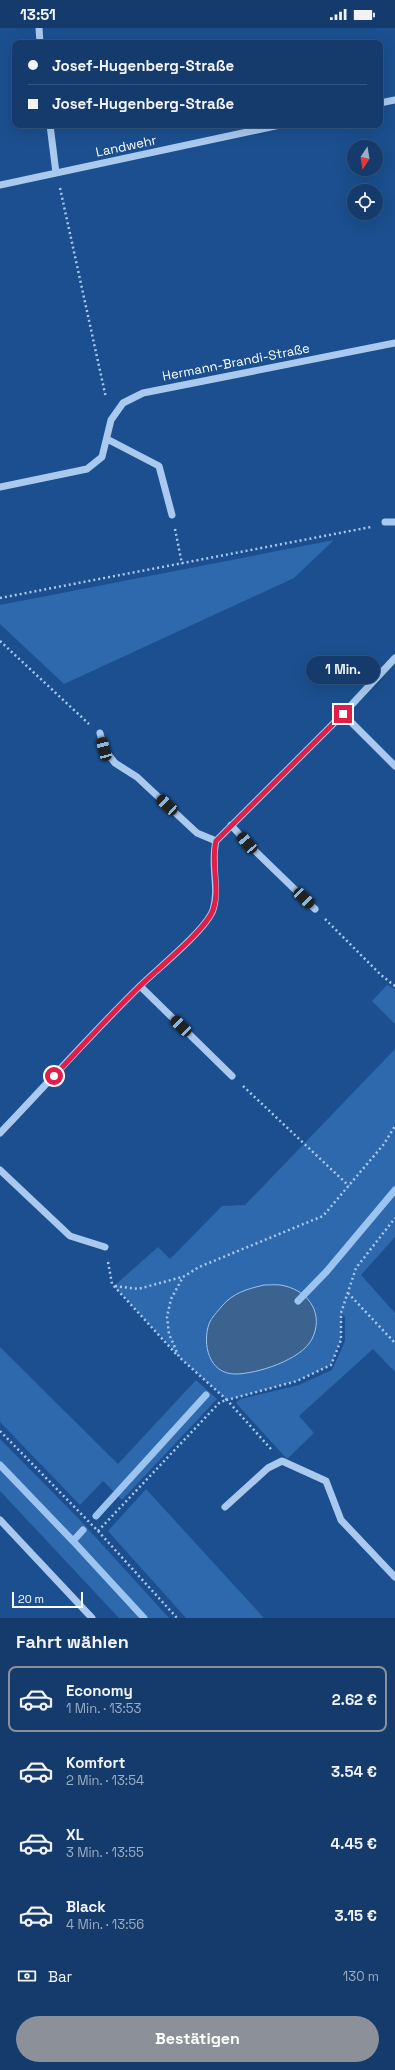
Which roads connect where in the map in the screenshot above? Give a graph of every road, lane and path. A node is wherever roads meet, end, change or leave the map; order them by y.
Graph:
1 (39, 28) edge
2 (40, 40) edge
3 (395, 100) edge
4 (383, 103) edge
5 (50, 128) edge
6 (266, 128) edge
7 (56, 173) junction
8 (0, 185) edge
9 (395, 343) edge
10 (111, 420) junction
11 (107, 439) junction
12 (0, 487) edge
13 (172, 515) joint
14 (385, 522) joint
15 (395, 522) edge
16 (182, 564) junction
17 (0, 598) edge
18 (0, 641) edge
19 (395, 658) edge
20 (343, 714) junction
21 (100, 733) joint
22 (395, 766) edge
23 (232, 825) junction
24 (216, 841) junction
25 (315, 909) joint
26 (140, 986) junction
27 (395, 986) edge
28 (232, 1076) joint
29 (395, 1126) edge
30 (0, 1133) edge
31 (0, 1170) edge
32 (349, 1186) junction
33 (395, 1218) edge
34 (105, 1247) joint
35 (183, 1277) junction
36 (114, 1286) junction
37 (347, 1292) junction
38 (395, 1344) edge
39 (179, 1357) junction
40 (227, 1400) junction
41 (0, 1431) edge
42 (282, 1462) junction
43 (225, 1507) dead end
44 (0, 1520) edge
45 (98, 1531) junction
46 (395, 1577) edge
47 (92, 1618) edge
48 (177, 1618) edge

1 - 2 street
3 - 4 street
5 - 7 street
6 - 7 street, Landwehr
7 - 8 street, Landwehr
7 - 10 path
9 - 10 street, Hermann-Brandi-Straße
10 - 11 street, Hermann-Brandi-Straße
11 - 12 street, Hermann-Brandi-Straße
11 - 13 street
13 - 16 path
14 - 15 street
14 - 16 path
16 - 17 path
18 - 21 path
19 - 20 street
20 - 22 street
20 - 23 street
21 - 24 street
23 - 24 street
23 - 25 street
24 - 26 street
25 - 27 path
26 - 28 street
26 - 30 street
28 - 32 path
29 - 32 path
31 - 34 street
32 - 35 path
33 - 37 path
34 - 36 path
35 - 36 path
35 - 39 path
36 - 39 path
37 - 38 path
37 - 40 path
39 - 40 path
40 - 42 path
40 - 45 path
41 - 45 path
42 - 43 street
42 - 46 street
44 - 47 street
45 - 48 path

